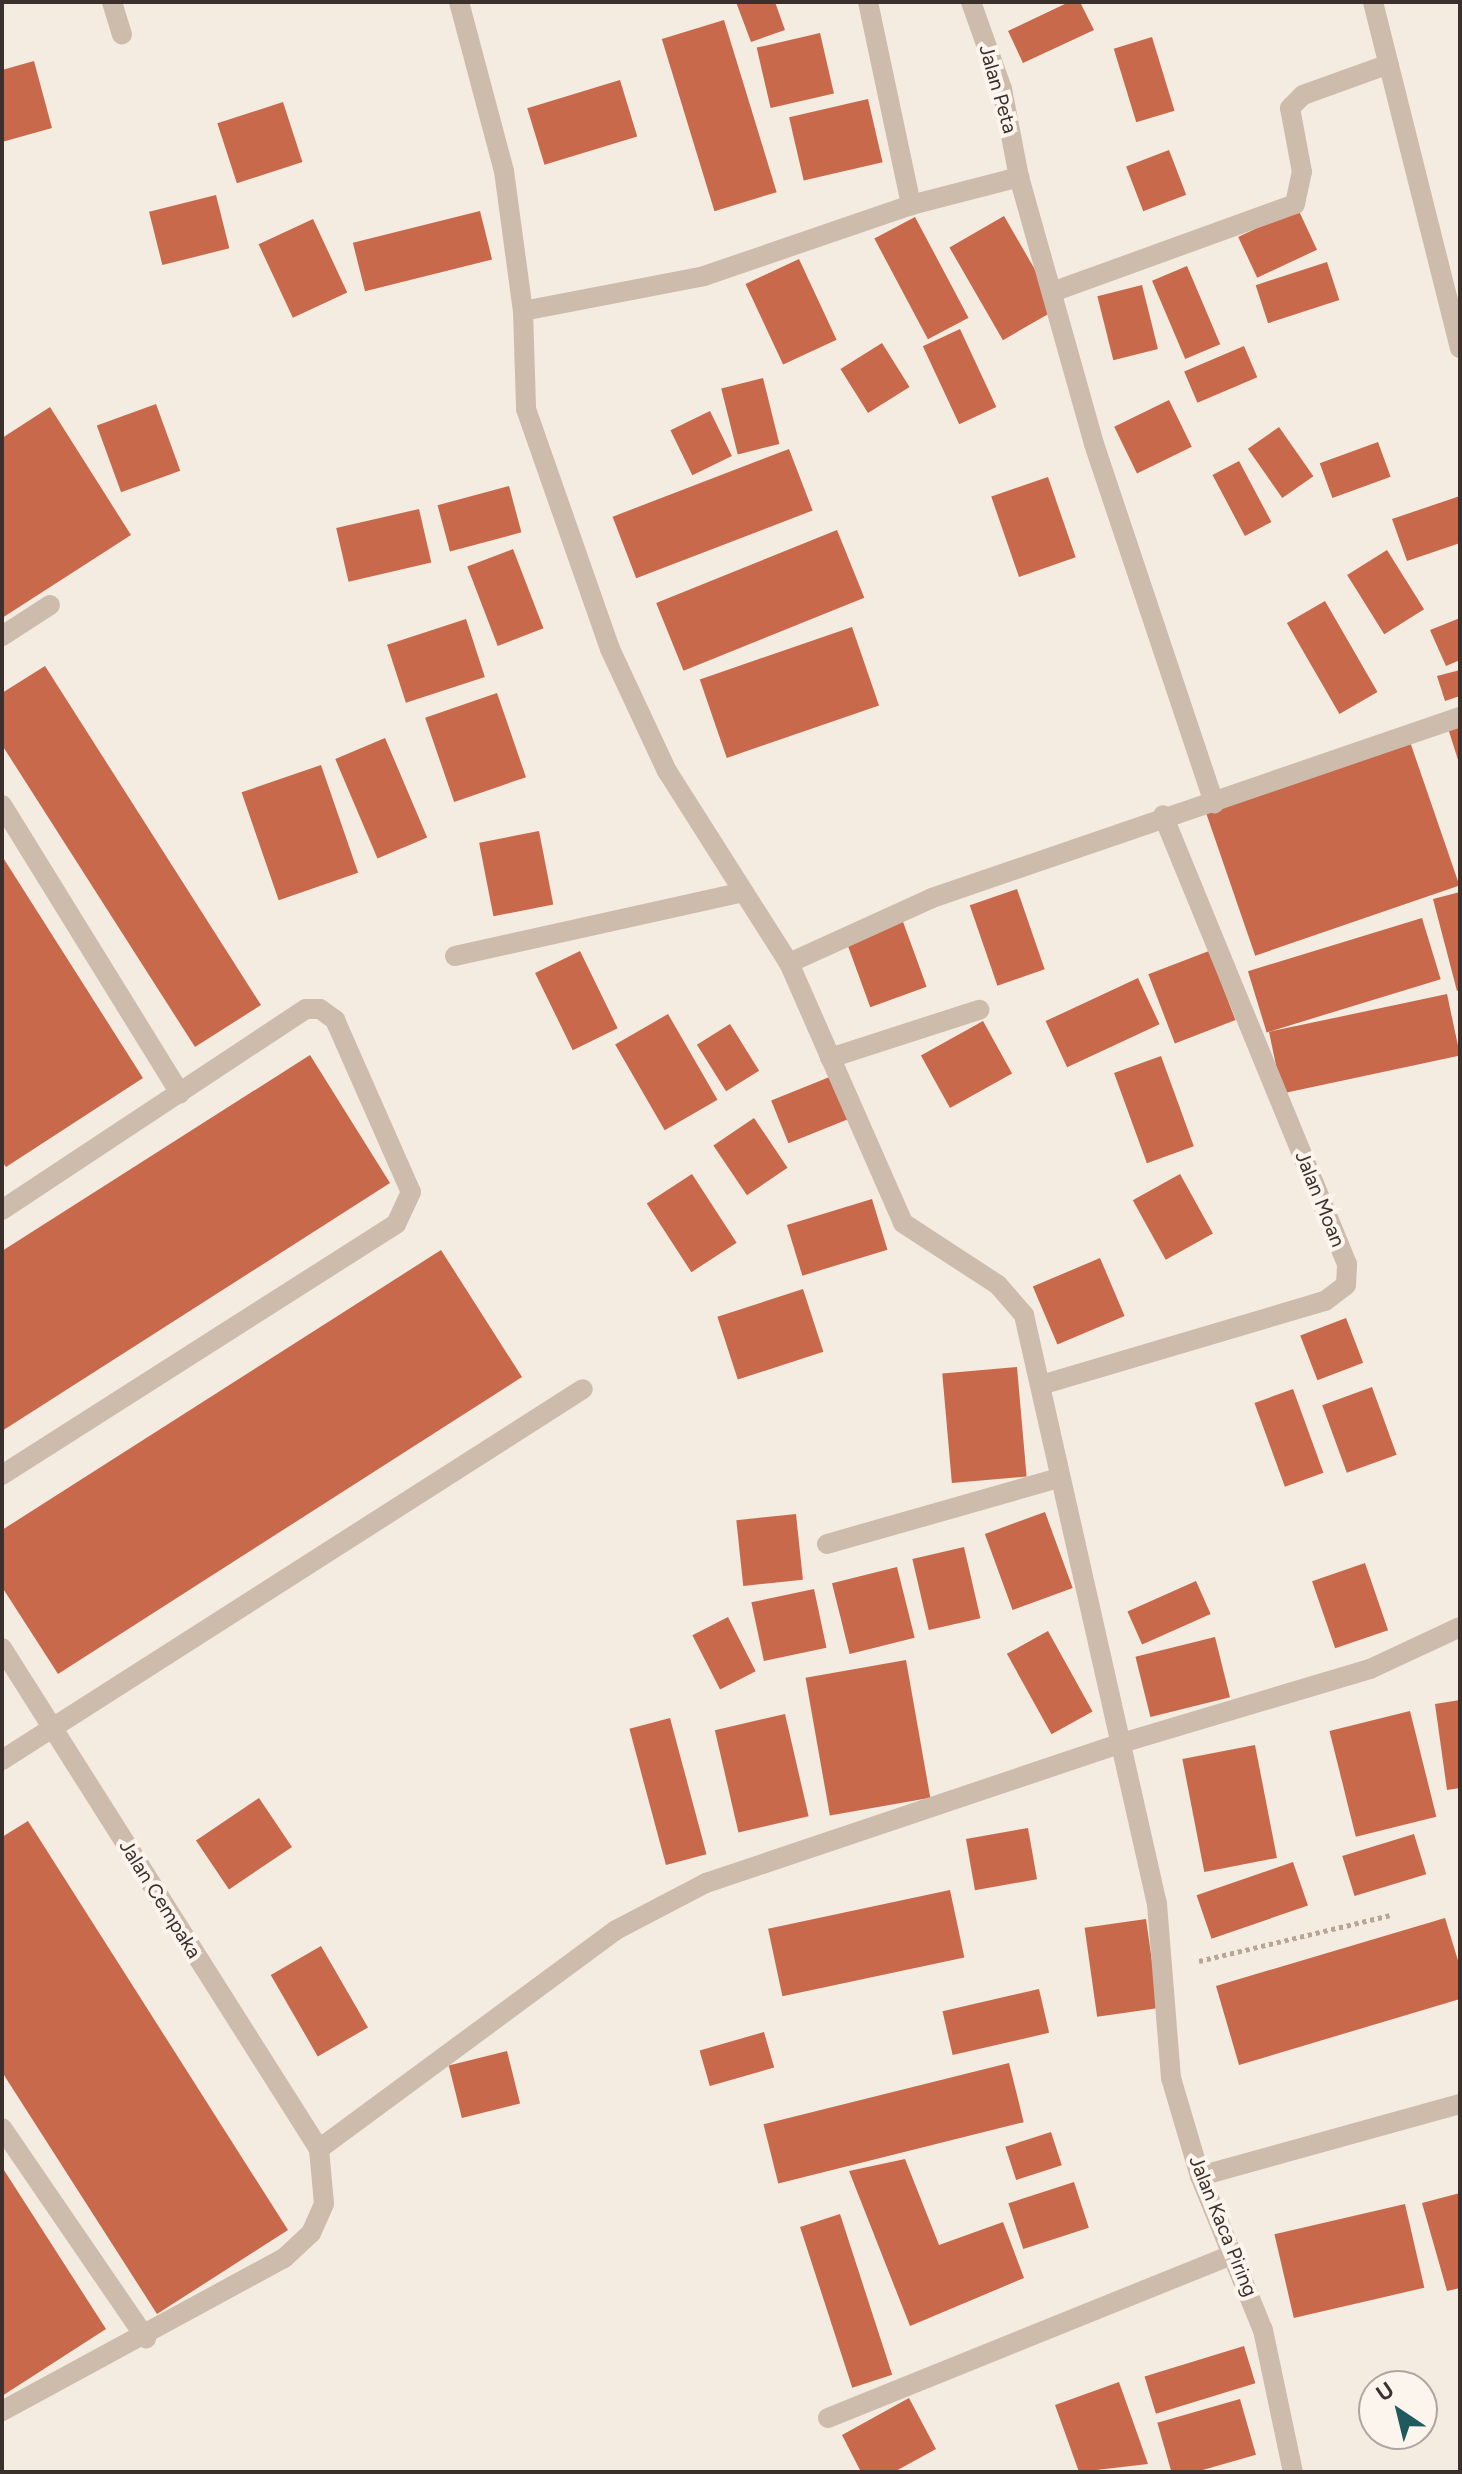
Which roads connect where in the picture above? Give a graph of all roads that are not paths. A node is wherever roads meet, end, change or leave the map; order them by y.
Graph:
1 (112, 2) edge
2 (459, 2) edge
3 (868, 2) edge
4 (971, 2) edge
5 (1373, 2) edge
6 (122, 34) dead end
7 (1389, 64) junction
8 (1019, 177) junction
9 (911, 205) junction
10 (1055, 291) junction
11 (523, 311) junction
12 (1460, 348) edge
13 (50, 605) dead end
14 (2, 636) edge
15 (1460, 717) edge
16 (1214, 803) junction
17 (2, 805) edge
18 (1163, 815) junction
19 (739, 893) junction
20 (455, 956) dead end
21 (789, 963) junction
22 (979, 1010) dead end
23 (830, 1058) junction
24 (180, 1093) junction
25 (5, 1202) edge
26 (1041, 1385) junction
27 (583, 1389) dead end
28 (2, 1475) edge
29 (1058, 1478) junction
30 (827, 1544) dead end
31 (1460, 1627) edge
32 (2, 1648) edge
33 (52, 1728) junction
34 (1125, 1742) junction
35 (2, 1760) edge
36 (1460, 2104) edge
37 (2, 2128) edge
38 (319, 2149) junction
39 (1200, 2176) junction
40 (1234, 2254) junction
41 (146, 2338) junction
42 (2, 2411) edge
43 (828, 2418) dead end
44 (1293, 2472) edge

1 - 6 street
2 - 11 street, Jalan Kaca Piring
3 - 9 street
4 - 8 street, Jalan Peta
5 - 7 street
7 - 10 street
7 - 12 street
8 - 9 street
8 - 10 street, Jalan Peta
9 - 11 street
10 - 16 street, Jalan Peta
11 - 19 street, Jalan Kaca Piring
13 - 14 street
15 - 16 street
16 - 18 street
17 - 24 street
18 - 21 street
18 - 26 street, Jalan Moan
19 - 20 street
19 - 21 street, Jalan Kaca Piring
21 - 23 street, Jalan Kaca Piring
22 - 23 street
23 - 26 street, Jalan Kaca Piring
24 - 25 street
24 - 28 street
26 - 29 street, Jalan Kaca Piring
27 - 33 street
29 - 30 street
29 - 34 street, Jalan Kaca Piring
31 - 34 street
32 - 33 street, Jalan Cempaka
33 - 35 street
33 - 38 street, Jalan Cempaka
34 - 38 street
34 - 39 street, Jalan Kaca Piring
36 - 39 street
37 - 41 street
38 - 41 street
39 - 40 street, Jalan Kaca Piring
40 - 43 street
40 - 44 street, Jalan Kaca Piring
41 - 42 street

